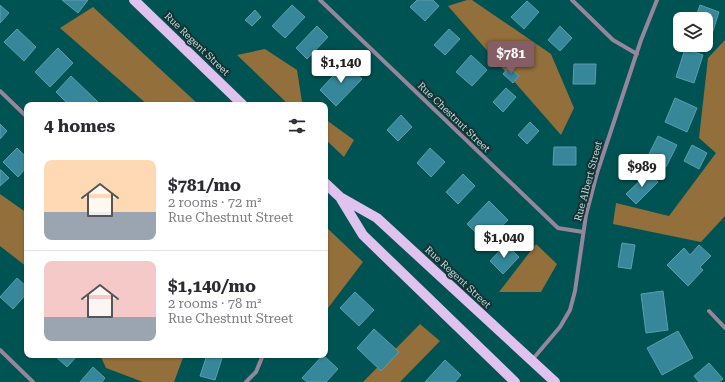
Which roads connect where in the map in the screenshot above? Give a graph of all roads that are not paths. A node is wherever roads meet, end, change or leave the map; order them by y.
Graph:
1 (134, 0) edge
2 (320, 0) edge
3 (572, 0) edge
4 (657, 0) edge
5 (637, 54) junction
6 (0, 91) edge
7 (241, 102) edge
8 (24, 114) edge
9 (328, 186) edge
10 (340, 197) junction
11 (583, 232) junction
12 (709, 310) dead end
13 (725, 328) edge
14 (0, 350) edge
15 (263, 358) edge
16 (532, 361) junction
17 (513, 381) edge
18 (33, 382) edge
19 (246, 382) edge
20 (555, 382) edge

1 - 7 main road, Rue Regent Street
2 - 11 street, Rue Chestnut Street
3 - 5 street
4 - 5 street, Rue Albert Street
5 - 11 street, Rue Albert Street
6 - 8 street
9 - 10 main road, Rue Regent Street
10 - 16 main road, Rue Regent Street
10 - 17 main road, Rue Regent Street
11 - 16 street, Rue Albert Street
12 - 13 street
14 - 18 street
15 - 19 street
16 - 20 main road, Rue Regent Street

